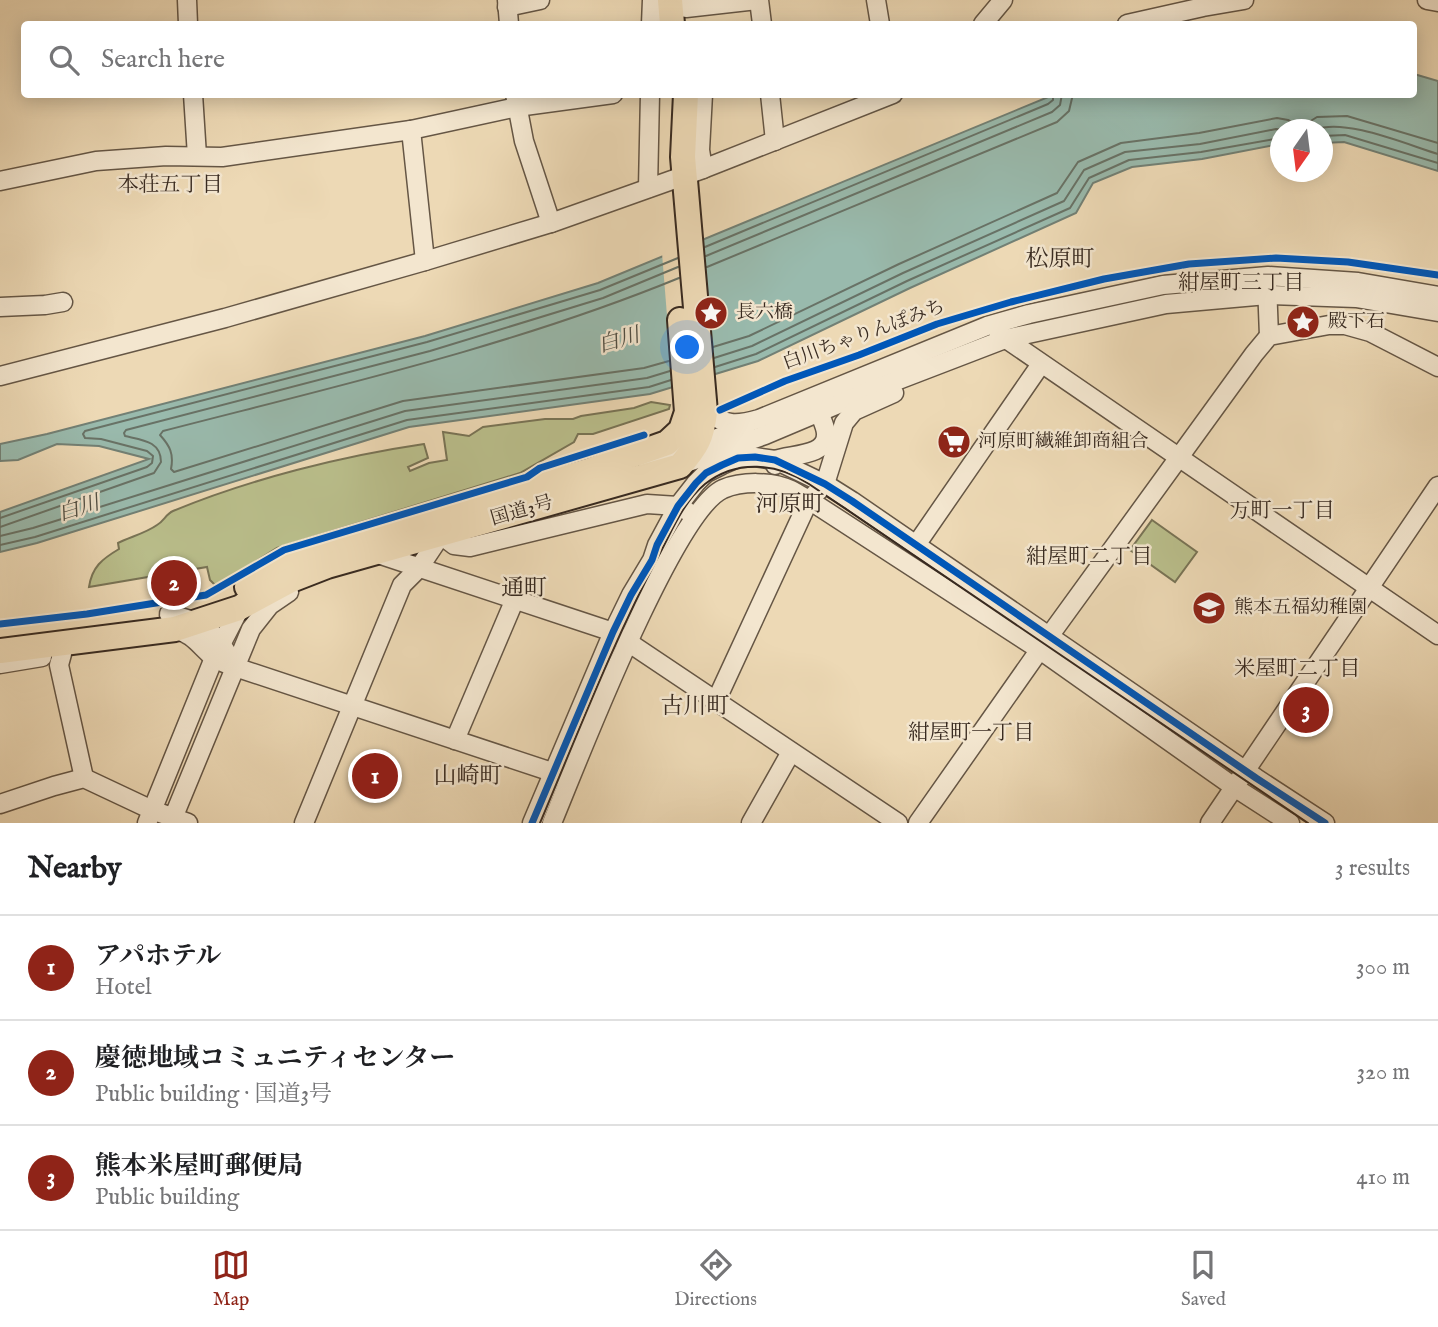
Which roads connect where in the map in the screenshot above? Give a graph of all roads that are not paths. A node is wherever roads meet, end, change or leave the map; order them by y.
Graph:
1 (187, 0) edge
2 (540, 0) edge
3 (652, 0) edge
4 (758, 0) edge
5 (876, 0) edge
6 (1003, 0) edge
7 (1244, 0) edge
8 (1427, 0) edge
9 (1438, 2) edge
10 (508, 11) edge
11 (686, 13) edge
12 (985, 14) edge
13 (188, 21) edge
14 (652, 21) edge
15 (762, 21) edge
16 (880, 21) edge
17 (1140, 21) edge
18 (193, 98) edge
19 (557, 98) edge
20 (651, 98) edge
21 (672, 98) edge
22 (686, 98) edge
23 (703, 98) edge
24 (770, 98) edge
25 (883, 98) edge
26 (516, 101) edge
27 (411, 130) junction
28 (775, 141) junction
29 (197, 156) junction
30 (0, 181) edge
31 (677, 186) junction
32 (551, 223) junction
33 (425, 261) junction
34 (1268, 276) junction
35 (1267, 295) junction
36 (1438, 296) edge
37 (63, 302) dead end
38 (0, 307) edge
39 (1438, 312) edge
40 (987, 326) junction
41 (1269, 336) junction
42 (1005, 339) junction
43 (974, 351) junction
44 (1041, 364) junction
45 (1438, 367) edge
46 (0, 376) edge
47 (819, 412) junction
48 (698, 425) junction
49 (762, 427) junction
50 (1178, 459) junction
51 (775, 460) junction
52 (680, 466) junction
53 (825, 484) junction
54 (776, 486) junction
55 (1438, 486) edge
56 (809, 500) junction
57 (678, 506) junction
58 (694, 515) junction
59 (441, 535) junction
60 (916, 545) junction
61 (375, 553) junction
62 (327, 566) junction
63 (419, 568) junction
64 (252, 584) junction
65 (1370, 587) junction
66 (515, 599) junction
67 (239, 608) junction
68 (198, 621) junction
69 (172, 622) junction
70 (0, 634) edge
71 (1438, 635) edge
72 (621, 637) junction
73 (1044, 643) junction
74 (62, 648) junction
75 (0, 650) edge
76 (218, 651) junction
77 (0, 664) edge
78 (235, 667) junction
79 (716, 701) junction
80 (352, 705) junction
81 (455, 740) junction
82 (792, 752) junction
83 (1244, 771) junction
84 (554, 772) junction
85 (84, 778) junction
86 (571, 778) junction
87 (1234, 787) junction
88 (0, 804) edge
89 (150, 817) edge
90 (179, 822) edge
91 (304, 823) edge
92 (532, 823) edge
93 (552, 823) edge
94 (751, 823) edge
95 (898, 823) edge
96 (918, 823) edge
97 (1210, 823) edge
98 (1290, 823) edge
99 (1325, 823) edge

1 - 13 street
2 - 10 street
3 - 14 street
4 - 11 street
4 - 15 street
5 - 16 street
6 - 12 street
7 - 17 street
8 - 9 street
18 - 29 street
19 - 26 street
20 - 31 street
21 - 31 highway
22 - 31 highway
23 - 31 street
24 - 28 street
25 - 28 street
26 - 27 street
26 - 32 street
27 - 29 street
27 - 33 street
28 - 31 street
29 - 30 street
31 - 32 street
31 - 48 highway
32 - 33 street
33 - 46 street
34 - 35 street
34 - 36 street
34 - 40 street
35 - 39 street
35 - 41 street
35 - 42 street
37 - 38 street
40 - 42 street
40 - 49 street
41 - 45 street
41 - 50 street
42 - 43 street
42 - 44 street
43 - 47 street
43 - 53 street
44 - 50 street
44 - 60 street
47 - 49 street
47 - 51 street
48 - 49 street
48 - 49 street
48 - 52 highway
48 - 64 highway, 国道3号
49 - 52 street
50 - 65 street
50 - 73 street
51 - 53 street
51 - 54 street
51 - 57 street
52 - 59 highway, 国道3号
53 - 56 street
53 - 60 street
54 - 56 street
54 - 58 street
55 - 65 street
56 - 73 street
56 - 79 street
57 - 58 street
57 - 59 street
57 - 72 street
58 - 72 street
59 - 61 highway, 国道3号
59 - 63 street
60 - 73 street
61 - 62 highway, 国道3号
61 - 63 street
62 - 67 highway, 国道3号
62 - 78 street
63 - 66 street
63 - 80 street
64 - 67 street
64 - 69 highway, 国道3号
65 - 71 street
65 - 83 street
66 - 72 street
66 - 81 street
67 - 68 highway, 国道3号
67 - 76 street
68 - 69 highway, 国道3号
68 - 76 street
69 - 70 highway, 国道3号
69 - 74 highway, 国道3号
69 - 76 street
72 - 79 street
72 - 84 street
72 - 86 street
73 - 83 street
73 - 87 street
73 - 96 street
74 - 75 highway, 国道3号
74 - 77 street
74 - 85 street
76 - 78 street
76 - 89 street
78 - 80 street
78 - 90 street
79 - 82 street
80 - 81 street
80 - 91 street
81 - 84 street
82 - 94 street
82 - 95 street
83 - 87 street
83 - 99 street
84 - 86 street
84 - 92 street
85 - 88 street
85 - 89 street
86 - 93 street
87 - 97 street
87 - 98 street
89 - 90 street

